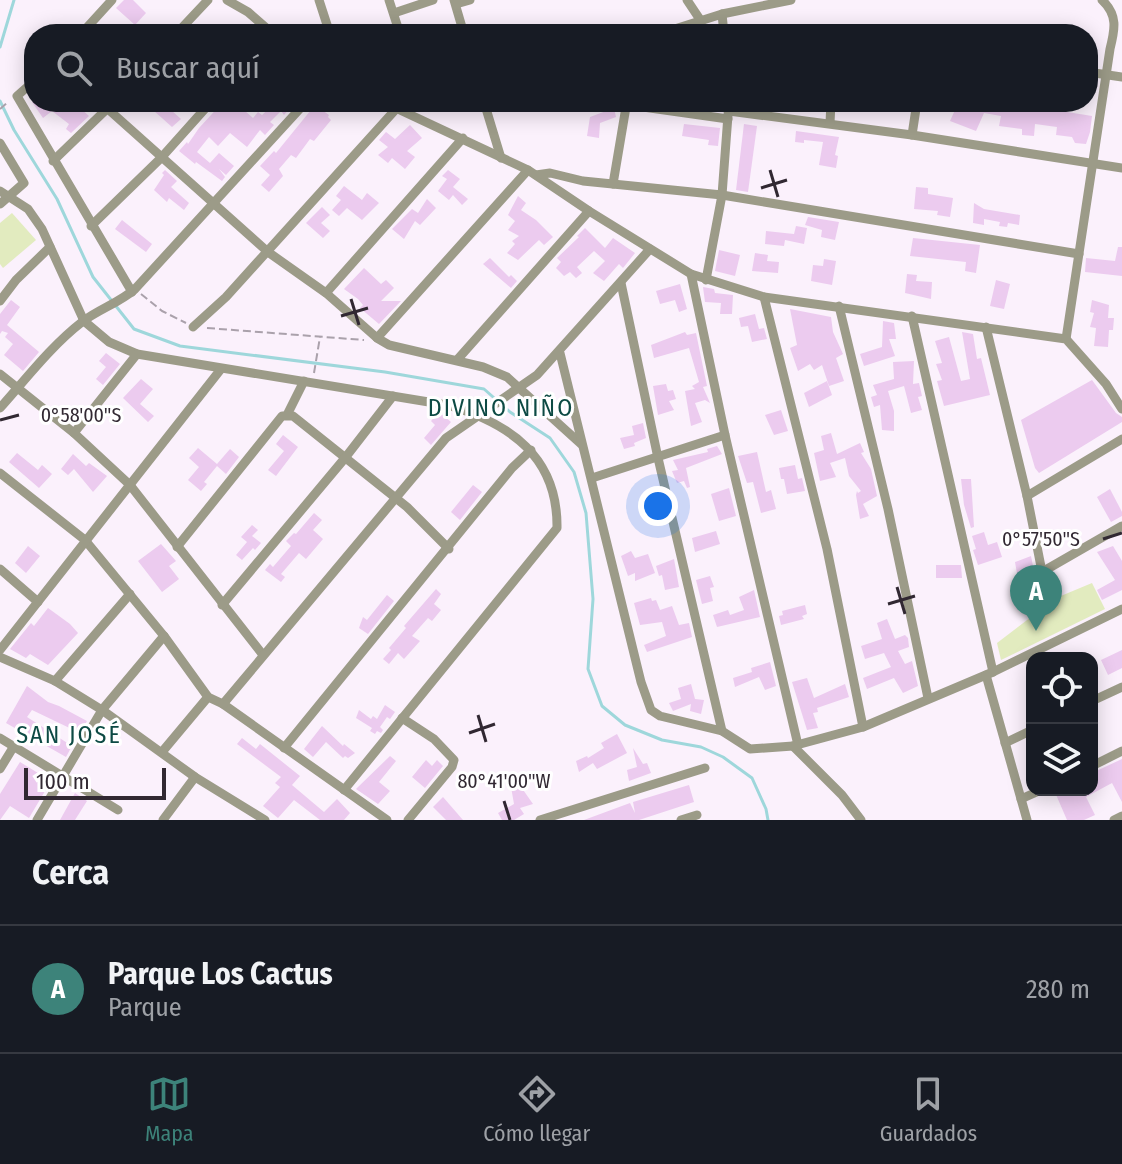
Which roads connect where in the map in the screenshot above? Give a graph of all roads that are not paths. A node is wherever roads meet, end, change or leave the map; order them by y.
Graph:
1 (112, 0) edge
2 (208, 0) edge
3 (227, 0) edge
4 (244, 0) edge
5 (319, 0) edge
6 (389, 0) edge
7 (433, 0) edge
8 (470, 0) edge
9 (687, 0) edge
10 (791, 0) edge
11 (1102, 0) edge
12 (455, 2) edge
13 (248, 12) junction
14 (394, 13) junction
15 (722, 14) junction
16 (701, 21) junction
17 (90, 24) edge
18 (185, 24) edge
19 (262, 24) edge
20 (327, 24) edge
21 (397, 24) edge
22 (461, 24) edge
23 (691, 24) edge
24 (723, 24) edge
25 (1098, 74) edge
26 (1106, 75) junction
27 (1122, 77) edge
28 (24, 90) edge
29 (24, 109) edge
30 (26, 112) edge
31 (99, 112) edge
32 (115, 112) edge
33 (202, 112) edge
34 (297, 112) edge
35 (393, 112) edge
36 (403, 112) edge
37 (487, 112) edge
38 (625, 112) edge
39 (728, 112) edge
40 (736, 112) edge
41 (831, 112) edge
42 (915, 112) edge
43 (830, 123) junction
44 (912, 135) junction
45 (463, 138) junction
46 (0, 143) edge
47 (161, 158) junction
48 (501, 158) junction
49 (53, 161) junction
50 (1092, 164) junction
51 (1122, 168) edge
52 (532, 173) junction
53 (613, 184) junction
54 (5, 193) edge
55 (722, 195) junction
56 (0, 204) edge
57 (214, 204) junction
58 (589, 211) junction
59 (91, 226) junction
60 (50, 247) junction
61 (650, 249) junction
62 (268, 252) junction
63 (1079, 254) junction
64 (691, 274) junction
65 (706, 280) junction
66 (621, 283) junction
67 (133, 291) junction
68 (326, 293) junction
69 (764, 297) junction
70 (0, 301) edge
71 (839, 306) junction
72 (912, 316) junction
73 (84, 321) junction
74 (193, 327) road end
75 (986, 327) junction
76 (377, 338) junction
77 (1066, 339) junction
78 (560, 353) junction
79 (137, 354) junction
80 (457, 360) junction
81 (221, 369) junction
82 (0, 374) edge
83 (304, 381) junction
84 (18, 387) junction
85 (516, 390) junction
86 (393, 396) junction
87 (0, 408) edge
88 (1122, 409) edge
89 (479, 414) junction
90 (287, 415) junction
91 (74, 433) junction
92 (725, 435) junction
93 (1122, 439) edge
94 (581, 444) junction
95 (531, 450) junction
96 (345, 458) junction
97 (658, 458) junction
98 (0, 473) edge
99 (592, 478) junction
100 (130, 485) junction
101 (1027, 496) junction
102 (396, 499) junction
103 (1122, 526) edge
104 (85, 540) junction
105 (177, 547) junction
106 (449, 549) junction
107 (0, 569) edge
108 (1042, 572) junction
109 (130, 594) junction
110 (38, 602) junction
111 (1048, 602) dead end
112 (222, 605) junction
113 (1122, 609) edge
114 (164, 636) junction
115 (0, 650) edge
116 (263, 655) junction
117 (0, 657) edge
118 (990, 674) junction
119 (55, 681) junction
120 (1122, 687) edge
121 (208, 697) junction
122 (928, 698) junction
123 (1098, 698) edge
124 (223, 704) junction
125 (102, 710) junction
126 (402, 718) junction
127 (863, 727) junction
128 (722, 731) junction
129 (1026, 733) edge
130 (0, 738) edge
131 (1005, 743) junction
132 (14, 746) junction
133 (796, 746) junction
134 (284, 748) junction
135 (1122, 751) edge
136 (162, 752) junction
137 (1098, 763) edge
138 (705, 768) dead end
139 (0, 769) edge
140 (63, 776) junction
141 (195, 777) junction
142 (344, 790) junction
143 (1028, 796) edge
144 (1021, 799) junction
145 (118, 810) dead end
146 (252, 811) junction
147 (697, 815) dead end
148 (1122, 816) edge
149 (37, 820) edge
150 (163, 820) edge
151 (245, 820) edge
152 (265, 820) edge
153 (387, 820) edge
154 (408, 820) edge
155 (540, 820) edge
156 (681, 820) edge
157 (861, 820) edge
158 (1027, 820) edge
159 (1114, 820) edge

1 - 17 street
2 - 18 street
3 - 13 street
4 - 13 street
5 - 20 street
6 - 14 street
7 - 14 street
8 - 12 street
9 - 16 street
10 - 15 street
11 - 26 street
12 - 22 street
13 - 19 street
14 - 21 street
15 - 16 street
15 - 24 street
16 - 23 street
25 - 26 street
26 - 27 street
26 - 50 street
28 - 29 street
30 - 49 street
31 - 49 street
32 - 47 street
33 - 47 street
34 - 57 street
35 - 62 street
36 - 45 street
37 - 48 street
38 - 53 street
39 - 55 street
40 - 43 street
41 - 43 street
42 - 44 street
43 - 44 street
44 - 50 street
45 - 48 street
45 - 68 street
46 - 54 street
47 - 57 street
47 - 59 street
48 - 52 street
49 - 59 street
50 - 51 street
50 - 63 street
52 - 53 street
52 - 58 street
52 - 76 street
53 - 55 street
54 - 56 street
54 - 60 street
55 - 63 street
55 - 65 street
57 - 62 street
57 - 67 street
58 - 61 street
58 - 80 street
59 - 67 street
60 - 70 street
60 - 73 street
61 - 64 street
61 - 66 street
62 - 68 street
62 - 74 street
63 - 77 street
64 - 65 street
64 - 92 street
65 - 69 street
66 - 78 street
66 - 97 street
67 - 73 street
68 - 76 street
69 - 71 street
69 - 127 street
71 - 72 street
71 - 122 street
72 - 75 street
72 - 118 street
73 - 79 street
73 - 84 street
75 - 77 street
75 - 101 street
76 - 80 street
77 - 88 street
78 - 85 street
78 - 94 street
79 - 81 street
79 - 91 street
80 - 85 street
81 - 83 street
81 - 100 street
82 - 84 street
83 - 86 street
83 - 90 street
84 - 87 street
84 - 91 street
85 - 89 street
85 - 94 street
86 - 89 street
86 - 96 street
89 - 95 street
89 - 102 street
90 - 96 street
90 - 105 street
91 - 100 street
92 - 97 street
92 - 133 street
93 - 101 street
94 - 99 street
95 - 106 street
95 - 126 street
96 - 102 street
96 - 112 street
97 - 99 street
97 - 128 street
98 - 104 street
99 - 128 street
100 - 104 street
100 - 105 street
101 - 108 street
102 - 106 street
102 - 116 street
103 - 108 street
104 - 109 street
104 - 110 street
105 - 112 street
106 - 134 street
107 - 110 street
108 - 111 street
109 - 114 street
109 - 119 street
110 - 115 street
112 - 116 street
113 - 118 street
114 - 121 street
114 - 125 street
116 - 124 street
117 - 119 street
118 - 122 street
118 - 131 street
119 - 125 street
120 - 123 street
121 - 124 street
121 - 136 street
122 - 127 street
124 - 134 street
125 - 136 street
125 - 140 street
126 - 142 street
126 - 154 street
127 - 133 street
128 - 133 street
129 - 131 street
130 - 132 street
131 - 144 street
132 - 139 street
132 - 140 street
133 - 157 street
134 - 142 street
135 - 137 street
136 - 141 street
138 - 155 street
140 - 145 street
140 - 149 street
141 - 146 street
141 - 150 street
142 - 153 street
143 - 144 street
144 - 158 street
146 - 151 street
146 - 152 street
147 - 156 street
148 - 159 street

